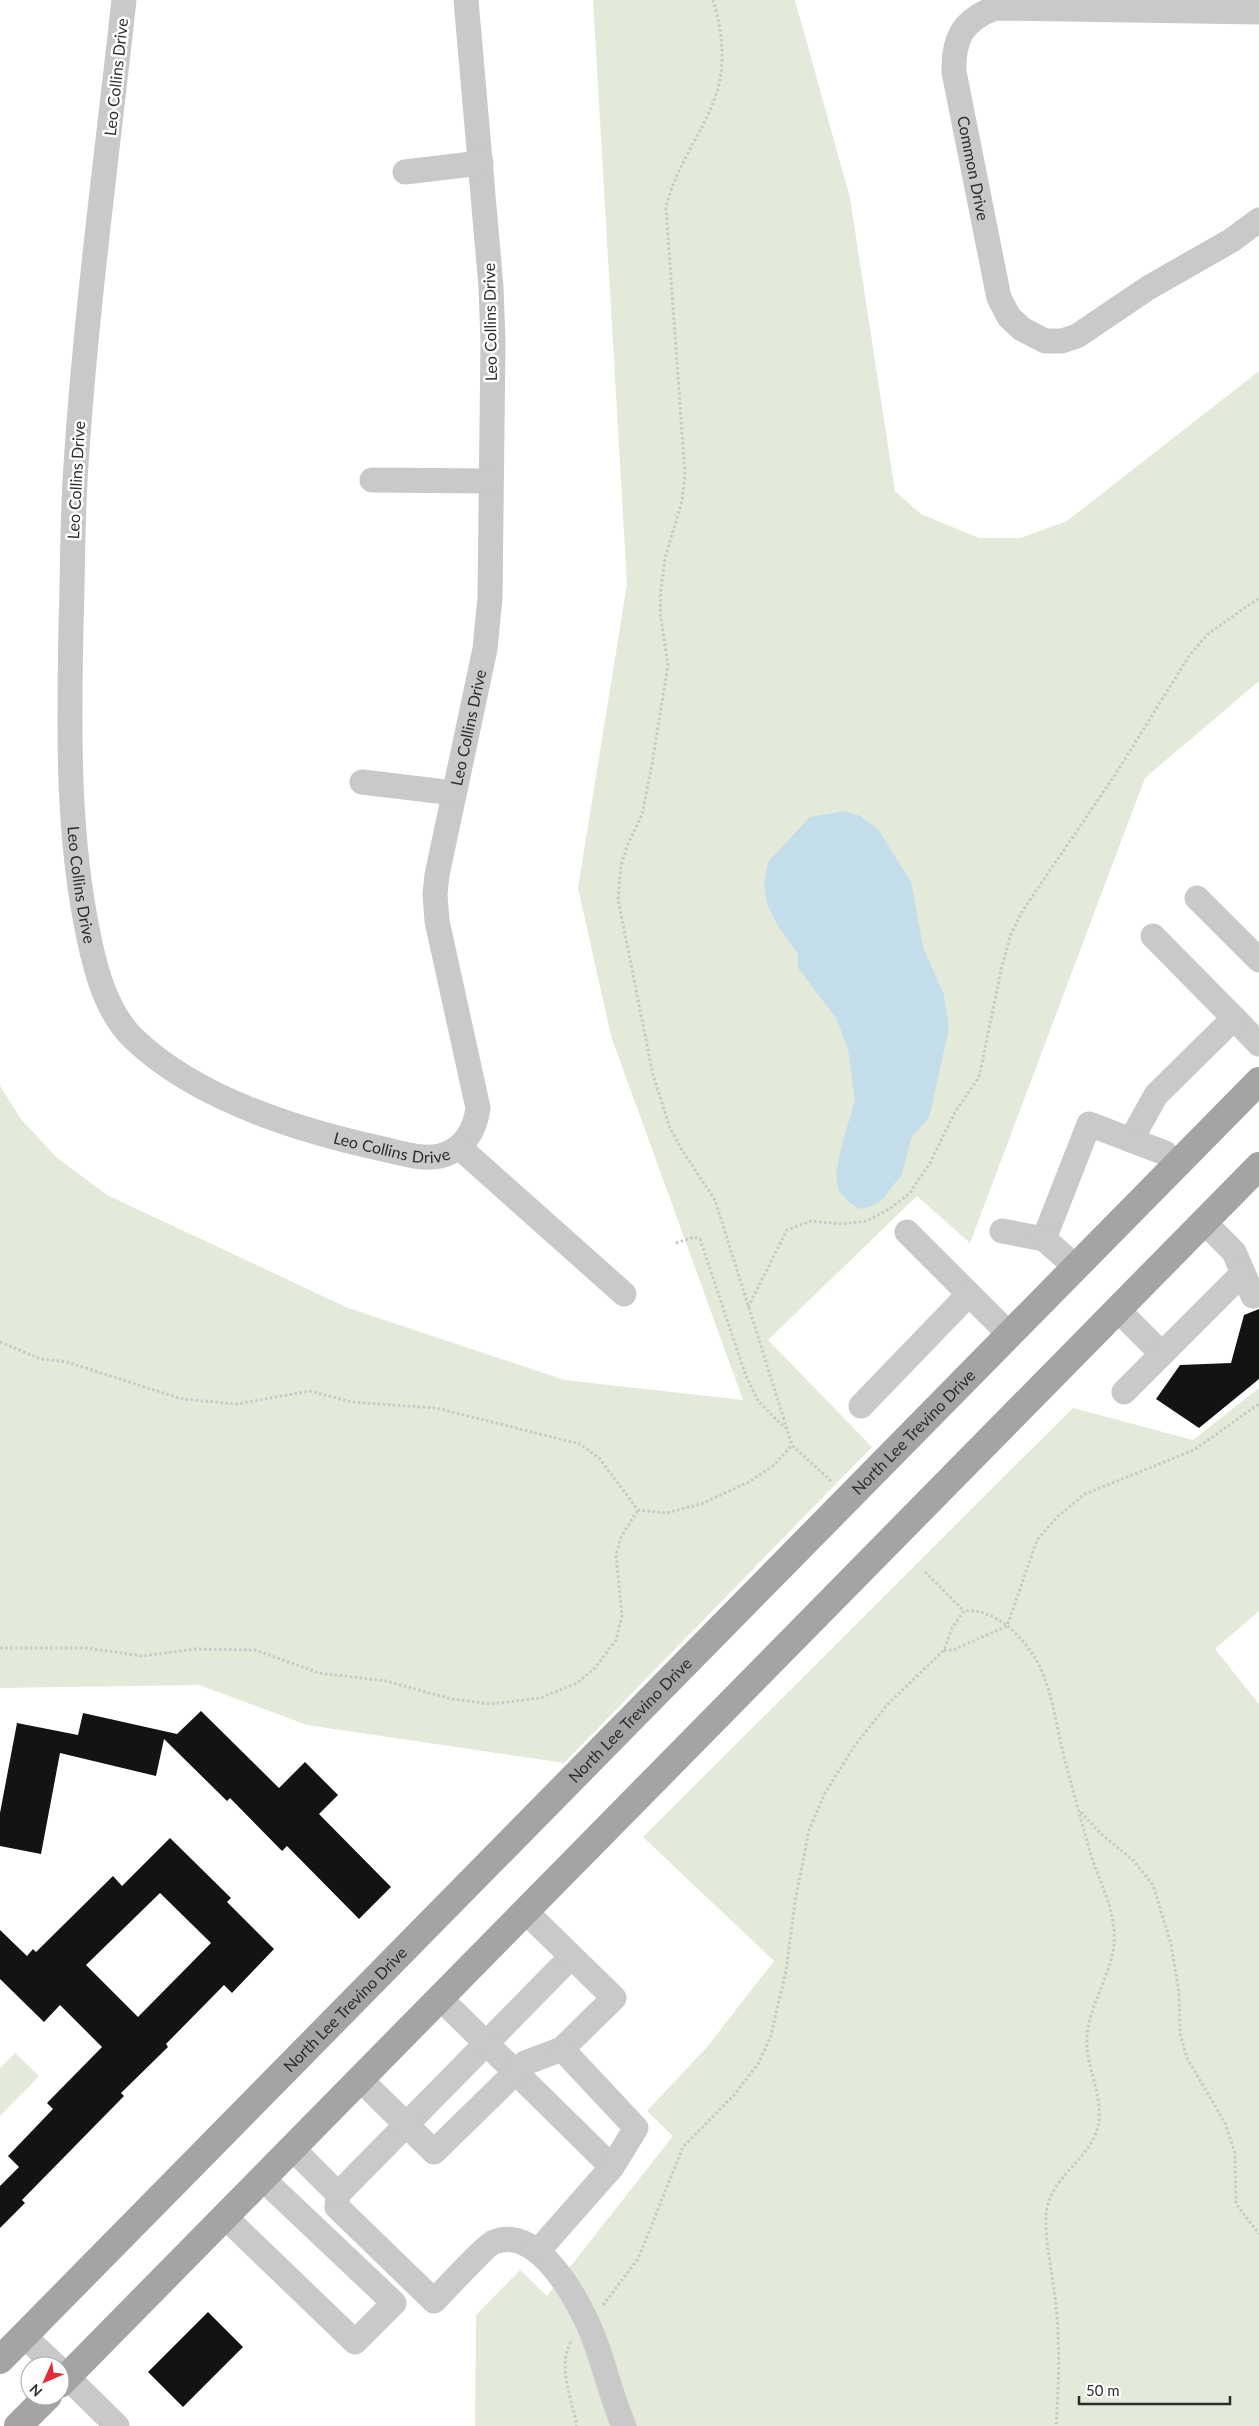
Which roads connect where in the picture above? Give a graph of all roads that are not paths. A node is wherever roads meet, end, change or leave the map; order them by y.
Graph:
1 (124, 0) edge
2 (466, 0) edge
3 (1259, 12) edge
4 (481, 163) junction
5 (405, 172) dead end
6 (1259, 220) edge
7 (372, 480) dead end
8 (490, 481) junction
9 (362, 782) dead end
10 (454, 793) junction
11 (1197, 898) dead end
12 (1153, 936) dead end
13 (1259, 960) edge
14 (1234, 1018) junction
15 (1259, 1044) edge
16 (1259, 1081) edge
17 (1131, 1140) junction
18 (459, 1147) junction
19 (1178, 1164) junction
20 (1259, 1166) edge
21 (1204, 1222) junction
22 (1002, 1231) dead end
23 (907, 1232) dead end
24 (1044, 1239) junction
25 (1076, 1268) junction
26 (1243, 1273) junction
27 (624, 1294) dead end
28 (969, 1294) junction
29 (1253, 1296) dead end
30 (1118, 1310) junction
31 (1010, 1335) junction
32 (1162, 1354) junction
33 (1124, 1392) dead end
34 (861, 1406) dead end
35 (525, 1911) junction
36 (572, 1957) junction
37 (440, 1998) junction
38 (486, 2043) junction
39 (562, 2049) junction
40 (516, 2072) junction
41 (360, 2079) junction
42 (405, 2125) junction
43 (292, 2148) junction
44 (612, 2167) junction
45 (262, 2178) junction
46 (338, 2194) junction
47 (224, 2216) junction
48 (538, 2251) junction
49 (24, 2336) junction
50 (43, 2356) edge
51 (0, 2360) edge
52 (70, 2365) edge
53 (70, 2382) edge
54 (38, 2406) edge
55 (18, 2426) edge
56 (117, 2426) edge
57 (624, 2426) edge

1 - 18 street, Leo Collins Drive
2 - 4 street, Leo Collins Drive
3 - 6 street, Common Drive
4 - 5 street
4 - 8 street, Leo Collins Drive
7 - 8 street
8 - 10 street, Leo Collins Drive
9 - 10 street, Leo Collins Drive
10 - 18 street, Leo Collins Drive
11 - 13 street
12 - 14 street
14 - 15 street
14 - 17 street
16 - 19 main road, North Lee Trevino Drive
17 - 19 street
17 - 24 street
18 - 27 street
19 - 25 main road, North Lee Trevino Drive
20 - 21 main road
21 - 26 street
21 - 30 main road
22 - 24 street
23 - 28 street
24 - 25 street
25 - 31 main road, North Lee Trevino Drive
26 - 29 street
26 - 32 street
28 - 31 street
28 - 34 street
30 - 32 street
30 - 35 main road
31 - 49 main road, North Lee Trevino Drive
32 - 33 street
35 - 36 street
35 - 37 main road
36 - 38 street
36 - 39 street
37 - 38 street
37 - 41 main road
38 - 40 street
38 - 42 street
39 - 40 street
39 - 44 street
40 - 42 street
40 - 44 street
41 - 42 street
41 - 43 main road
42 - 46 street
43 - 45 main road
43 - 46 street
44 - 48 street
45 - 47 main road
45 - 47 street
46 - 48 street
47 - 52 main road
48 - 57 street
49 - 50 street
49 - 51 main road, North Lee Trevino Drive
53 - 56 street
54 - 55 main road

